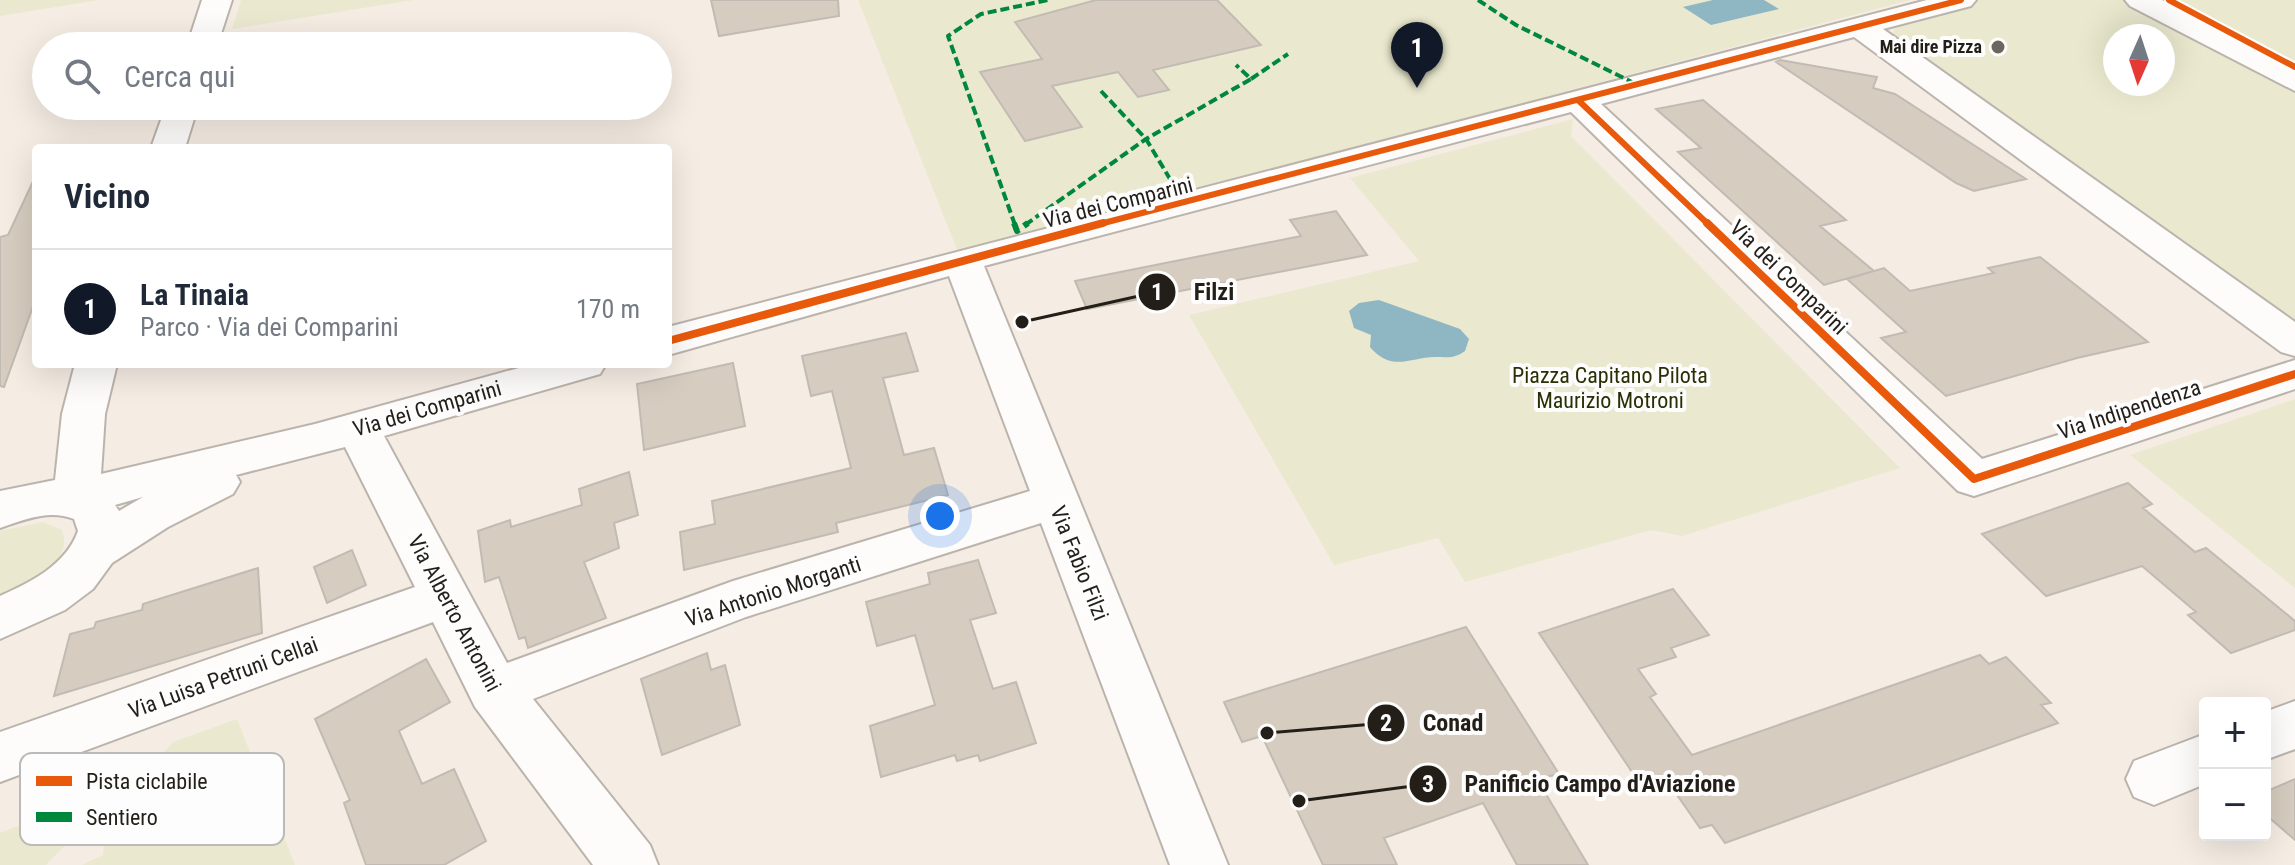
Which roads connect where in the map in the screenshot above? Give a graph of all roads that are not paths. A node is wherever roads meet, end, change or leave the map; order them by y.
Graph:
1 (217, 0) edge
2 (1961, 0) edge
3 (2140, 0) edge
4 (1860, 27) junction
5 (207, 32) edge
6 (2295, 81) edge
7 (1578, 100) junction
8 (177, 120) edge
9 (169, 144) edge
10 (962, 260) junction
11 (672, 340) edge
12 (2295, 342) edge
13 (571, 368) edge
14 (2295, 374) edge
15 (91, 379) edge
16 (336, 434) junction
17 (1974, 479) joint
18 (78, 500) junction
19 (1055, 501) junction
20 (6, 508) edge
21 (95, 550) junction
22 (446, 597) junction
23 (6, 623) edge
24 (494, 691) junction
25 (2295, 725) edge
26 (2271, 734) edge
27 (0, 757) edge
28 (2199, 761) edge
29 (2154, 779) dead end
30 (629, 865) edge
31 (1199, 865) edge

1 - 5 street
2 - 4 street, Via dei Comparini
3 - 6 street
4 - 7 street, Via dei Comparini
4 - 12 street
7 - 10 street, Via dei Comparini
7 - 17 street, Via dei Comparini
8 - 9 street
10 - 11 street, Via dei Comparini
10 - 19 street, Via Fabio Filzi
13 - 16 street, Via dei Comparini
14 - 17 street, Via Indipendenza
15 - 18 street
15 - 20 street
16 - 18 street, Via dei Comparini
16 - 21 street, Via dei Comparini
16 - 22 street, Via Alberto Antonini
18 - 20 street
18 - 21 street
19 - 24 street, Via Antonio Morganti
19 - 31 street, Via Fabio Filzi
21 - 23 street, Via dei Comparini
22 - 24 street, Via Alberto Antonini
22 - 27 street, Via Luisa Petruni Cellai
24 - 30 street, Via Alberto Antonini
25 - 26 street
28 - 29 street

